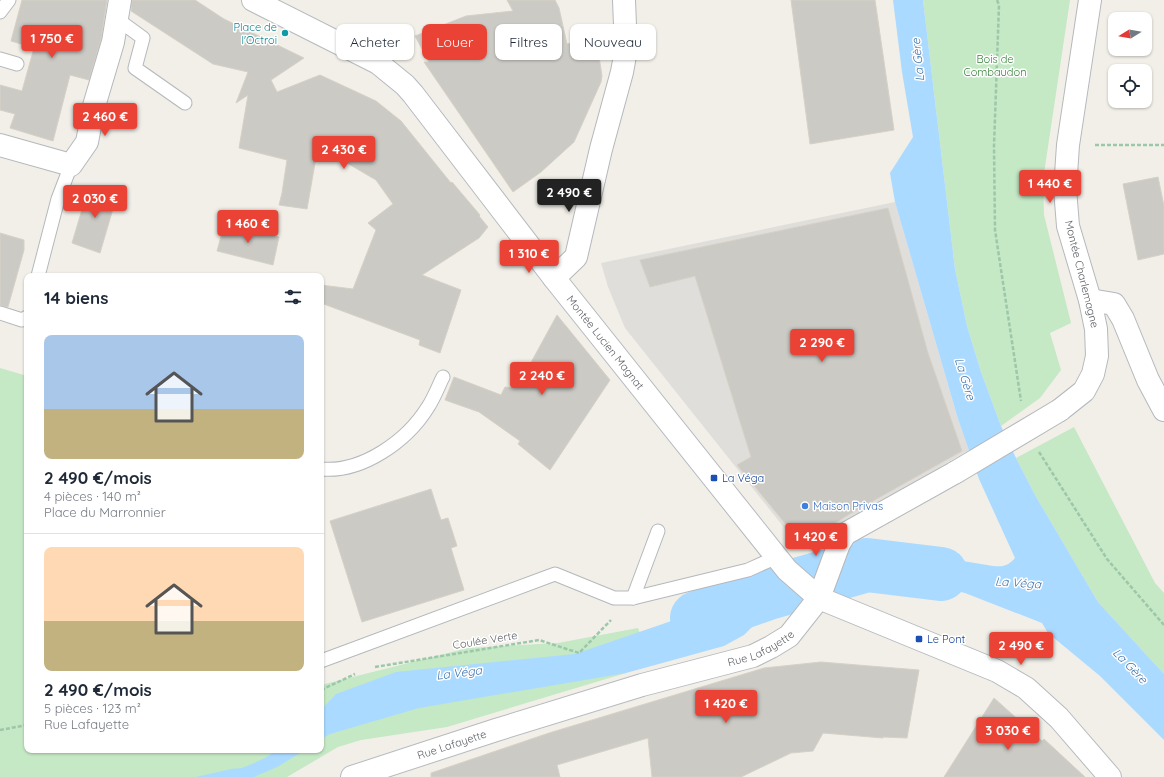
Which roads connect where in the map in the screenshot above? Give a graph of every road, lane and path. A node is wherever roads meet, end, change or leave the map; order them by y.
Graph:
1 (9, 0) edge
2 (252, 0) edge
3 (624, 0) edge
4 (997, 0) edge
5 (1090, 0) edge
6 (119, 10) edge
7 (0, 12) edge
8 (0, 59) edge
9 (17, 64) dead end
10 (185, 103) dead end
11 (0, 145) edge
12 (1068, 145) junction
13 (1164, 145) edge
14 (71, 165) junction
15 (39, 273) edge
16 (554, 278) junction
17 (1090, 300) junction
18 (0, 313) edge
19 (24, 319) edge
20 (443, 377) dead end
21 (1164, 410) edge
22 (1026, 431) junction
23 (324, 469) edge
24 (658, 531) dead end
25 (782, 564) junction
26 (632, 598) junction
27 (819, 598) junction
28 (1164, 625) edge
29 (324, 660) edge
30 (370, 667) dead end
31 (356, 674) dead end
32 (324, 689) edge
33 (24, 726) edge
34 (0, 730) edge
35 (352, 777) edge
36 (1110, 777) edge

1 - 7 lane
2 - 16 main road, Montée Lucien Magnat
3 - 16 main road
4 - 22 path
5 - 12 main road, Montée Charlemagne
6 - 10 lane
6 - 14 main road
8 - 9 lane
11 - 14 main road
12 - 13 path
12 - 17 main road, Montée Charlemagne
14 - 15 lane
16 - 25 main road, Montée Lucien Magnat
17 - 21 main road
17 - 22 main road, Montée Charlemagne, bridge
18 - 19 lane
20 - 23 lane
22 - 27 main road, Montée Charlemagne, bridge
22 - 28 path
24 - 26 lane
25 - 26 lane
25 - 27 main road, Montée Lucien Magnat
26 - 29 lane
26 - 30 path, Coulée Verte
27 - 35 main road, Rue Lafayette
27 - 36 main road
31 - 32 path
33 - 34 path

